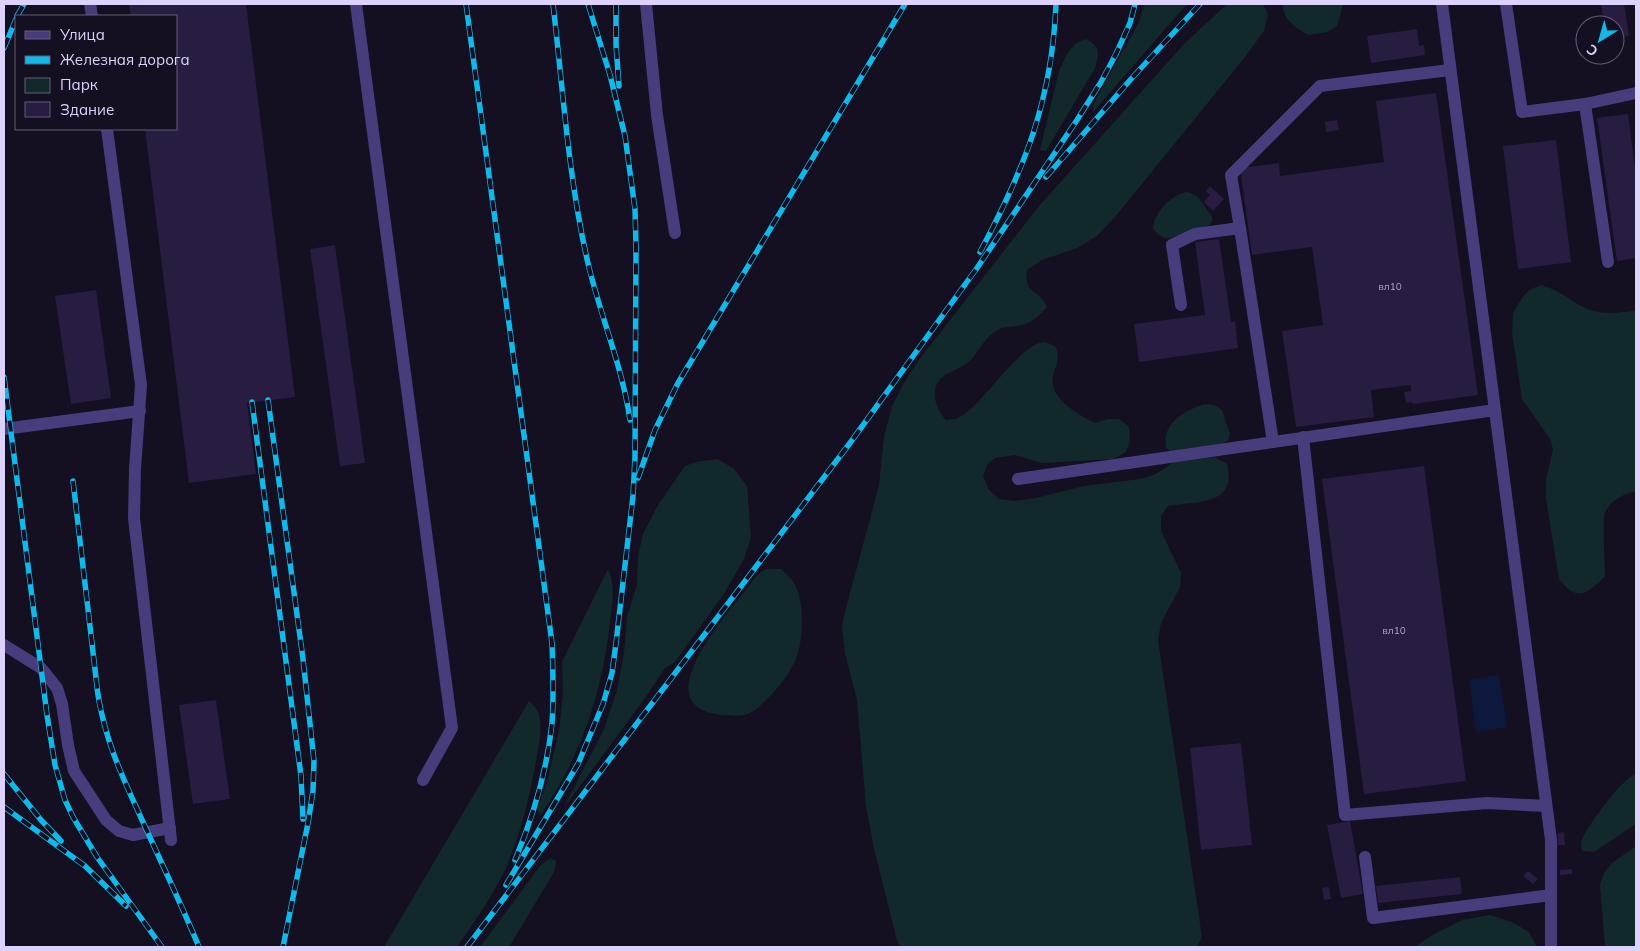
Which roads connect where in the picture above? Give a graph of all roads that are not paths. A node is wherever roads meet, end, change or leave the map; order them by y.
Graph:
1 (356, 4) edge
2 (646, 4) edge
3 (1442, 4) edge
4 (1506, 4) edge
5 (1450, 70) junction
6 (1636, 93) edge
7 (1585, 104) junction
8 (107, 130) edge
9 (1240, 228) junction
10 (675, 233) dead end
11 (1608, 262) dead end
12 (1181, 305) dead end
13 (1495, 410) junction
14 (140, 411) junction
15 (4, 429) edge
16 (1303, 437) junction
17 (1273, 442) junction
18 (1018, 479) dead end
19 (4, 644) edge
20 (423, 780) dead end
21 (1546, 806) junction
22 (1365, 857) dead end
23 (1551, 895) junction
24 (1551, 947) edge

1 - 20 street
2 - 10 street
3 - 5 street
4 - 7 street
5 - 9 street
5 - 13 street
6 - 7 street
7 - 11 street
8 - 14 street
9 - 12 street
9 - 17 street
13 - 16 street
13 - 21 street
14 - 15 street
14 - 19 street
16 - 17 street
16 - 21 street
17 - 18 street
21 - 23 street
22 - 23 street
23 - 24 street

